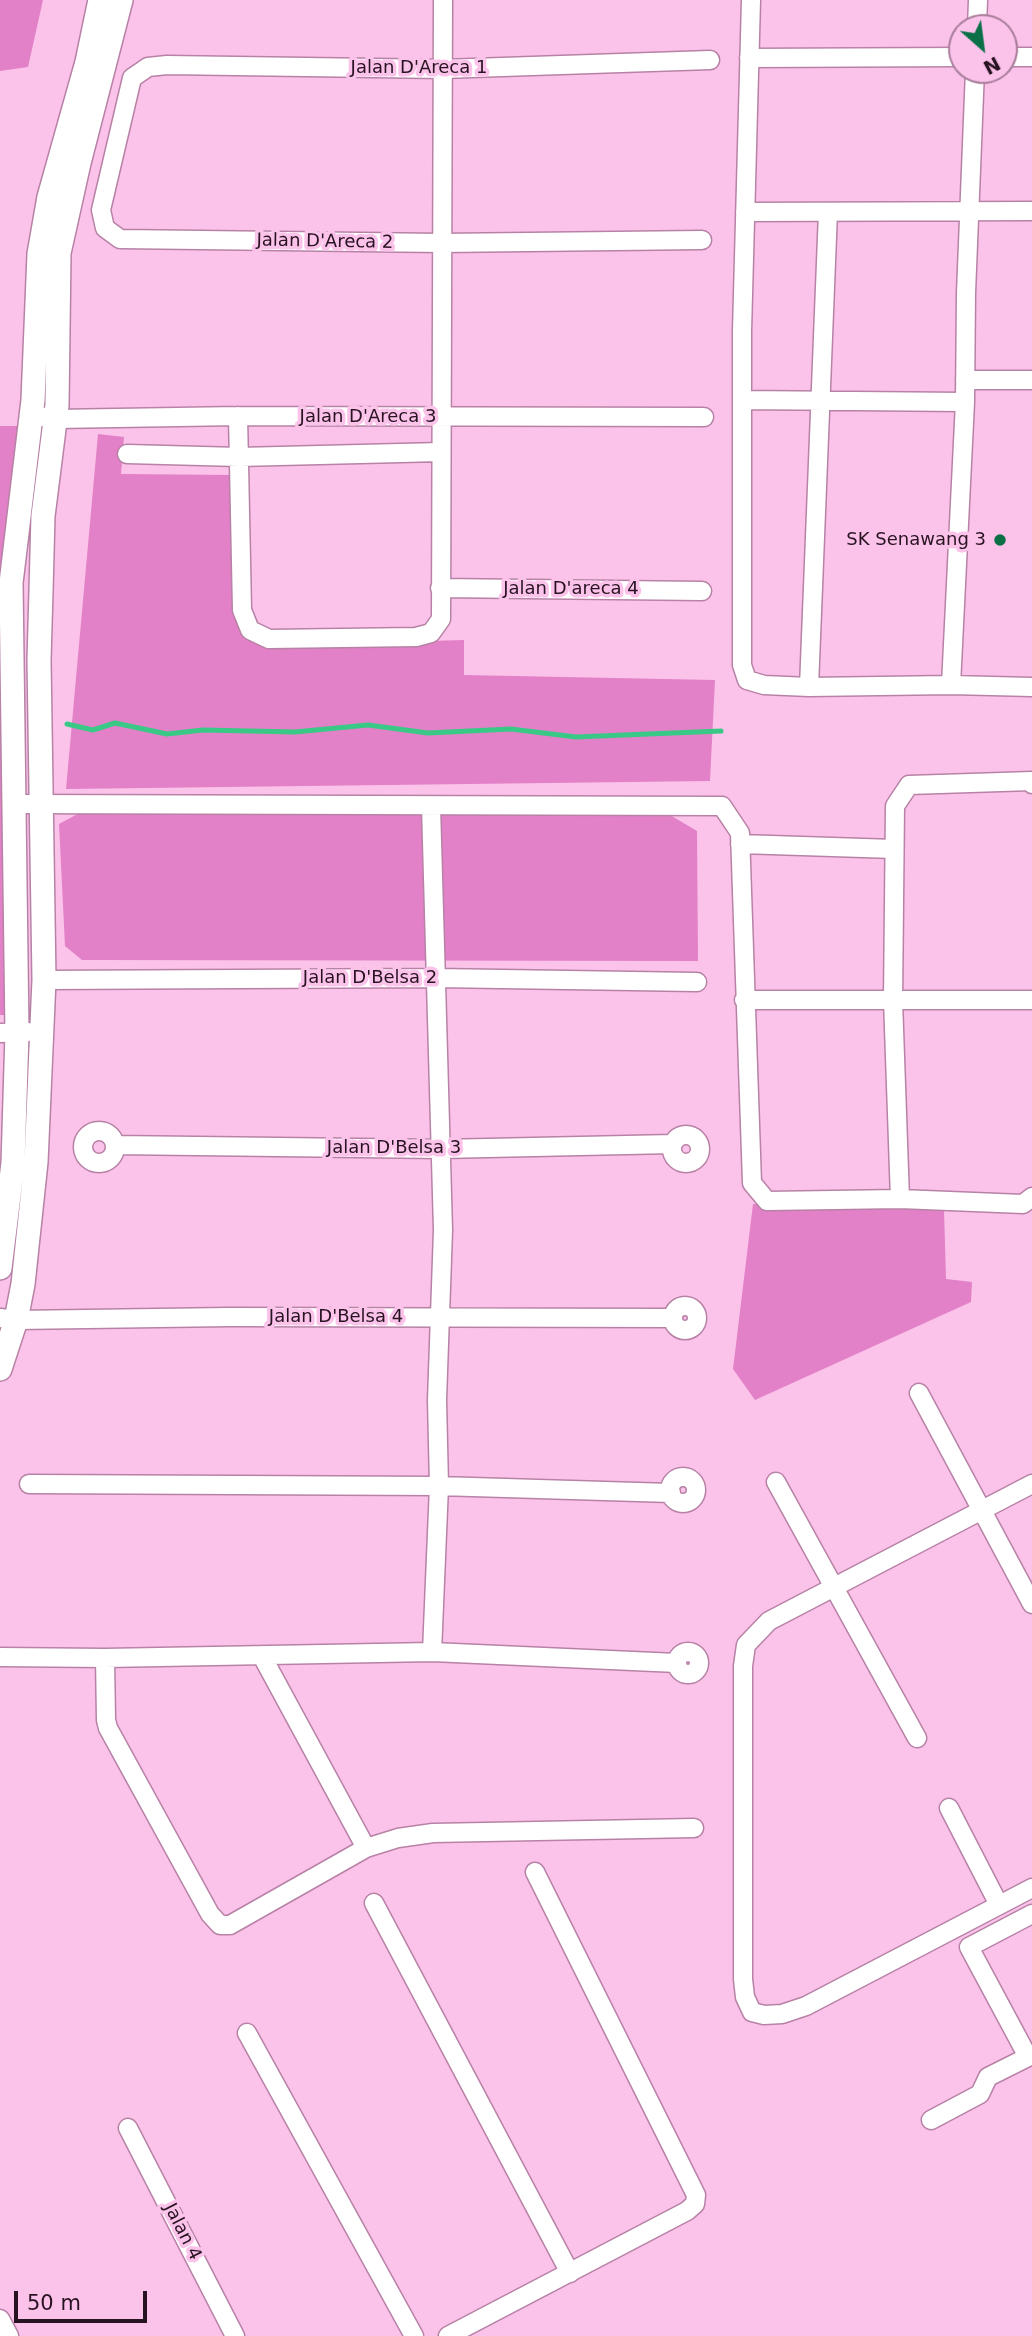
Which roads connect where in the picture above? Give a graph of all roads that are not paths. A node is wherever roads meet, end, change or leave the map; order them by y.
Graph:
1 (100, 0) edge
2 (121, 0) edge
3 (443, 0) edge
4 (751, 0) edge
5 (948, 57) edge
6 (749, 58) junction
7 (710, 60) dead end
8 (443, 69) junction
9 (132, 78) joint
10 (975, 84) edge
11 (1032, 211) edge
12 (745, 212) junction
13 (828, 212) junction
14 (970, 212) junction
15 (702, 240) dead end
16 (441, 243) junction
17 (965, 380) junction
18 (1032, 380) edge
19 (742, 400) junction
20 (820, 400) junction
21 (965, 402) junction
22 (32, 415) junction
23 (237, 416) junction
24 (704, 417) dead end
25 (441, 418) junction
26 (56, 419) junction
27 (441, 452) junction
28 (127, 454) dead end
29 (239, 457) junction
30 (440, 588) junction
31 (702, 590) dead end
32 (951, 685) junction
33 (810, 687) junction
34 (1032, 687) edge
35 (1032, 784) edge
36 (15, 804) junction
37 (43, 805) junction
38 (431, 806) junction
39 (740, 844) junction
40 (894, 849) junction
41 (436, 978) junction
42 (44, 980) junction
43 (697, 982) dead end
44 (744, 1000) junction
45 (894, 1000) junction
46 (1032, 1000) edge
47 (42, 1030) junction
48 (9, 1033) edge
49 (673, 1144) dead end
50 (115, 1145) dead end
51 (441, 1149) junction
52 (1032, 1197) edge
53 (900, 1199) junction
54 (0, 1268) edge
55 (439, 1318) junction
56 (672, 1318) dead end
57 (8, 1319) edge
58 (0, 1369) edge
59 (919, 1393) dead end
60 (776, 1482) dead end
61 (29, 1484) dead end
62 (1032, 1484) edge
63 (439, 1486) junction
64 (671, 1493) dead end
65 (981, 1511) junction
66 (835, 1586) junction
67 (1032, 1604) edge
68 (432, 1652) junction
69 (262, 1656) junction
70 (0, 1657) edge
71 (105, 1658) junction
72 (677, 1663) dead end
73 (917, 1738) dead end
74 (949, 1808) dead end
75 (694, 1828) dead end
76 (366, 1848) junction
77 (535, 1872) dead end
78 (1032, 1888) edge
79 (374, 1903) dead end
80 (999, 1905) junction
81 (1032, 1914) edge
82 (247, 2033) dead end
83 (1030, 2056) edge
84 (931, 2120) dead end
85 (128, 2128) dead end
86 (570, 2273) junction
87 (0, 2319) edge
88 (9, 2336) edge
89 (235, 2336) edge
90 (414, 2336) edge
91 (448, 2336) edge

1 - 22 street
2 - 26 street
3 - 8 street
4 - 6 street
5 - 6 street
6 - 12 street
7 - 8 street, Jalan D'Areca 1
8 - 9 street, Jalan D'Areca 1
8 - 16 street
9 - 16 street, Jalan D'Areca 2
10 - 14 street
11 - 14 street
12 - 13 street
12 - 19 street
13 - 14 street
13 - 20 street
14 - 17 street
15 - 16 street, Jalan D'Areca 2
16 - 25 street
17 - 18 street
17 - 21 street
19 - 20 street
19 - 33 street
20 - 21 street
20 - 33 street
21 - 32 street
22 - 26 street, Jalan D'Areca 3
22 - 36 street
23 - 25 street, Jalan D'Areca 3
23 - 26 street, Jalan D'Areca 3
23 - 29 street
24 - 25 street, Jalan D'Areca 3
25 - 27 street
26 - 37 street
27 - 29 street
27 - 30 street
28 - 29 street
29 - 30 street
30 - 31 street, Jalan D'areca 4
32 - 33 street
32 - 34 street
35 - 40 street
36 - 37 street
36 - 48 street
37 - 38 street
37 - 42 street
38 - 39 street
38 - 41 street
39 - 40 street
39 - 44 street
40 - 45 street
41 - 42 street, Jalan D'Belsa 2
41 - 43 street, Jalan D'Belsa 2
41 - 51 street
42 - 47 street
44 - 45 street
44 - 53 street
45 - 46 street
45 - 53 street
47 - 48 street
47 - 57 street
48 - 54 street
49 - 51 street, Jalan D'Belsa 3
50 - 51 street, Jalan D'Belsa 3
51 - 55 street
52 - 53 street
55 - 56 street, Jalan D'Belsa 4
55 - 57 street, Jalan D'Belsa 4
55 - 63 street
57 - 58 street
59 - 65 street
60 - 66 street
61 - 63 street
62 - 65 street
63 - 64 street
63 - 68 street
65 - 66 street
65 - 67 street
66 - 73 street
66 - 80 street
68 - 69 street
68 - 72 street
69 - 71 street
69 - 76 street
70 - 71 street
71 - 76 street
74 - 80 street
75 - 76 street
77 - 86 street
78 - 80 street
79 - 86 street
81 - 83 street
82 - 90 street
83 - 84 street
85 - 89 street, Jalan 4
86 - 91 street
87 - 88 street

